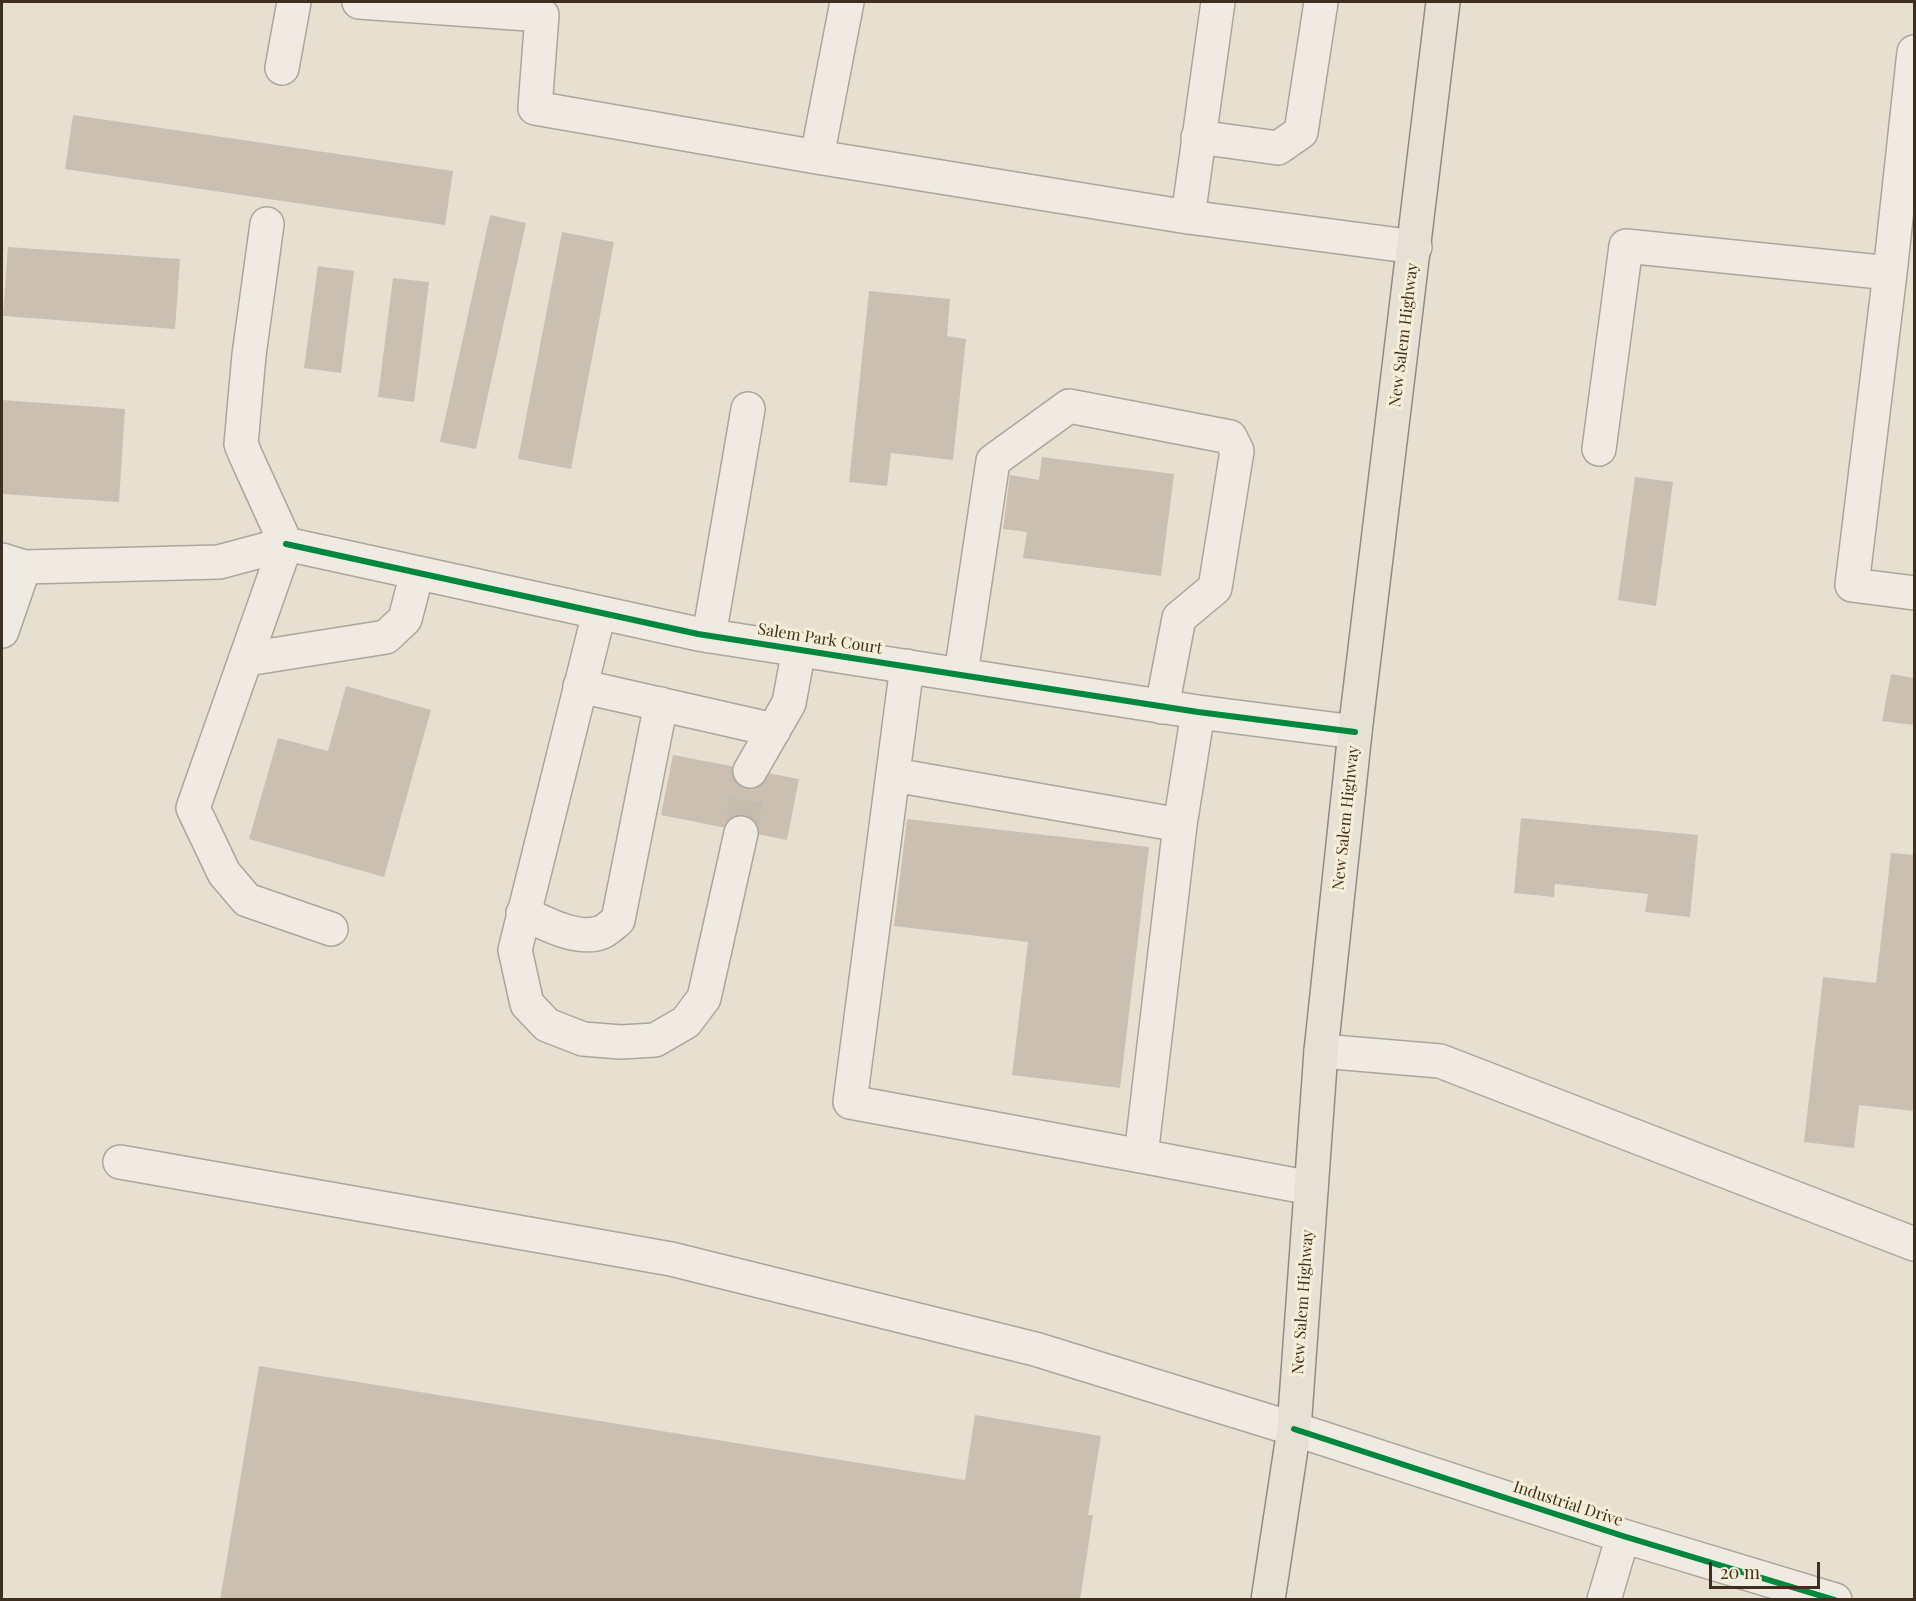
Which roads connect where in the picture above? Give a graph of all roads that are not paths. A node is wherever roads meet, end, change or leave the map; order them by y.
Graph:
1 (294, 2) edge
2 (359, 2) edge
3 (847, 2) edge
4 (1218, 2) edge
5 (1321, 2) edge
6 (1443, 2) edge
7 (542, 8) edge
8 (1914, 52) edge
9 (282, 68) dead end
10 (1198, 137) junction
11 (817, 157) junction
12 (1188, 217) junction
13 (267, 224) dead end
14 (1415, 247) junction
15 (1890, 273) junction
16 (748, 409) dead end
17 (1599, 449) dead end
18 (286, 544) junction
19 (13, 563) edge
20 (417, 573) junction
21 (1914, 593) edge
22 (599, 613) junction
23 (2, 631) edge
24 (709, 636) junction
25 (799, 649) junction
26 (247, 658) junction
27 (907, 666) junction
28 (961, 674) junction
29 (580, 686) junction
30 (661, 704) junction
31 (1162, 707) junction
32 (1198, 712) junction
33 (774, 730) junction
34 (1355, 732) junction
35 (750, 771) tunnel mouth
36 (894, 775) junction
37 (1180, 825) junction
38 (741, 833) tunnel mouth
39 (523, 913) junction
40 (331, 929) dead end
41 (1321, 1051) junction
42 (1141, 1156) junction
43 (120, 1162) dead end
44 (1311, 1188) junction
45 (1914, 1244) edge
46 (1294, 1429) junction
47 (1623, 1536) junction
48 (1268, 1599) edge
49 (1604, 1599) edge
50 (1835, 1599) edge

1 - 9 street
2 - 7 street
3 - 11 street
4 - 10 street
5 - 10 street
6 - 14 main road, New Salem Highway
7 - 11 street
8 - 15 street
10 - 12 street
11 - 12 street
12 - 14 street
13 - 18 street
14 - 34 main road, New Salem Highway
15 - 17 street
15 - 21 street
16 - 24 street
18 - 19 street
18 - 20 street, Salem Park Court
18 - 26 street
19 - 23 street
20 - 22 street, Salem Park Court
20 - 26 street
22 - 24 street, Salem Park Court
22 - 29 street
24 - 25 street, Salem Park Court
25 - 27 street, Salem Park Court
25 - 33 street
26 - 40 street
27 - 28 street, Salem Park Court
27 - 36 street
28 - 31 street, Salem Park Court
28 - 31 street
29 - 30 street
29 - 39 street
30 - 33 street
30 - 39 street
31 - 32 street, Salem Park Court
32 - 34 street, Salem Park Court
32 - 37 street
33 - 35 street
34 - 41 main road, New Salem Highway
36 - 37 street
36 - 42 street
37 - 42 street
38 - 39 street
41 - 44 main road, New Salem Highway
41 - 45 street
42 - 44 street
43 - 46 street, Industrial Drive
44 - 46 main road, New Salem Highway
46 - 47 street, Industrial Drive
46 - 48 main road, New Salem Highway
47 - 49 street
47 - 50 street, Industrial Drive

